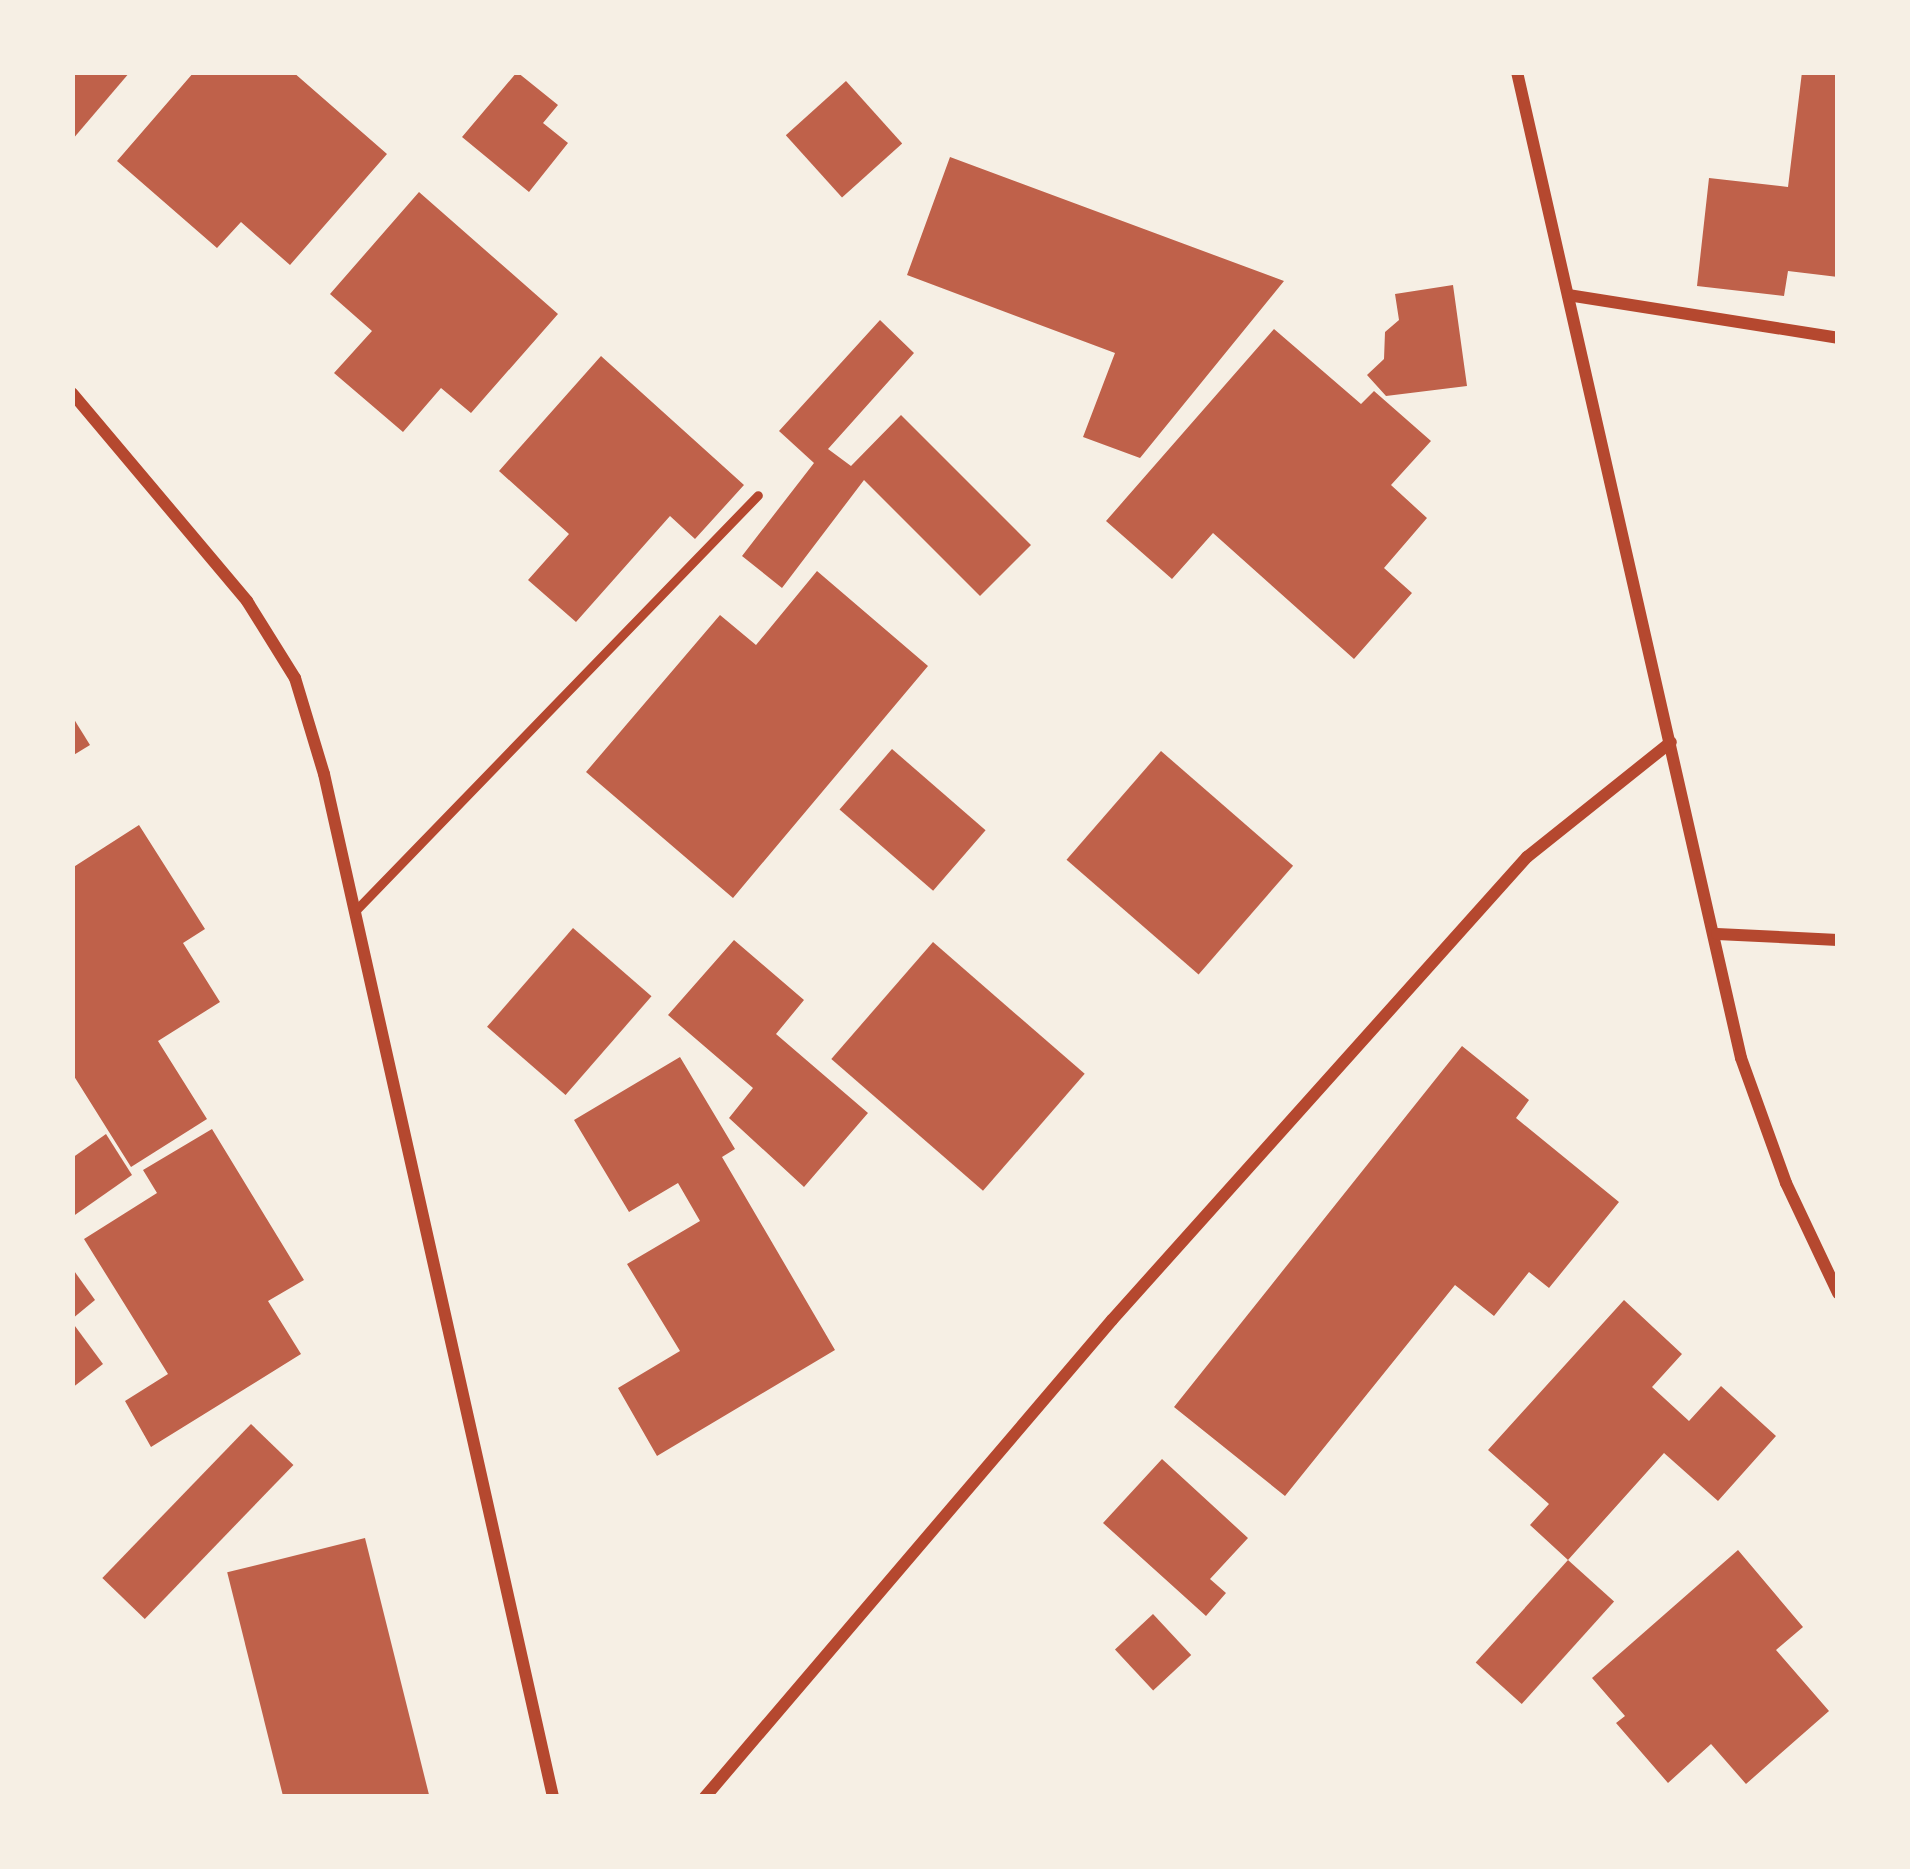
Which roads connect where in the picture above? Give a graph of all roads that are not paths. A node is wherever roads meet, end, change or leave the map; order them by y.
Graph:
1 (1517, 72) edge
2 (1568, 295) junction
3 (1838, 338) edge
4 (72, 393) edge
5 (758, 495) dead end
6 (1670, 742) junction
7 (355, 911) junction
8 (1718, 934) junction
9 (1838, 940) edge
10 (1838, 1293) edge
11 (553, 1797) edge
12 (705, 1797) edge

1 - 2 street
2 - 3 street
2 - 6 street
4 - 7 street
5 - 7 lane
6 - 8 street
6 - 12 street
7 - 11 street
8 - 9 street
8 - 10 street

